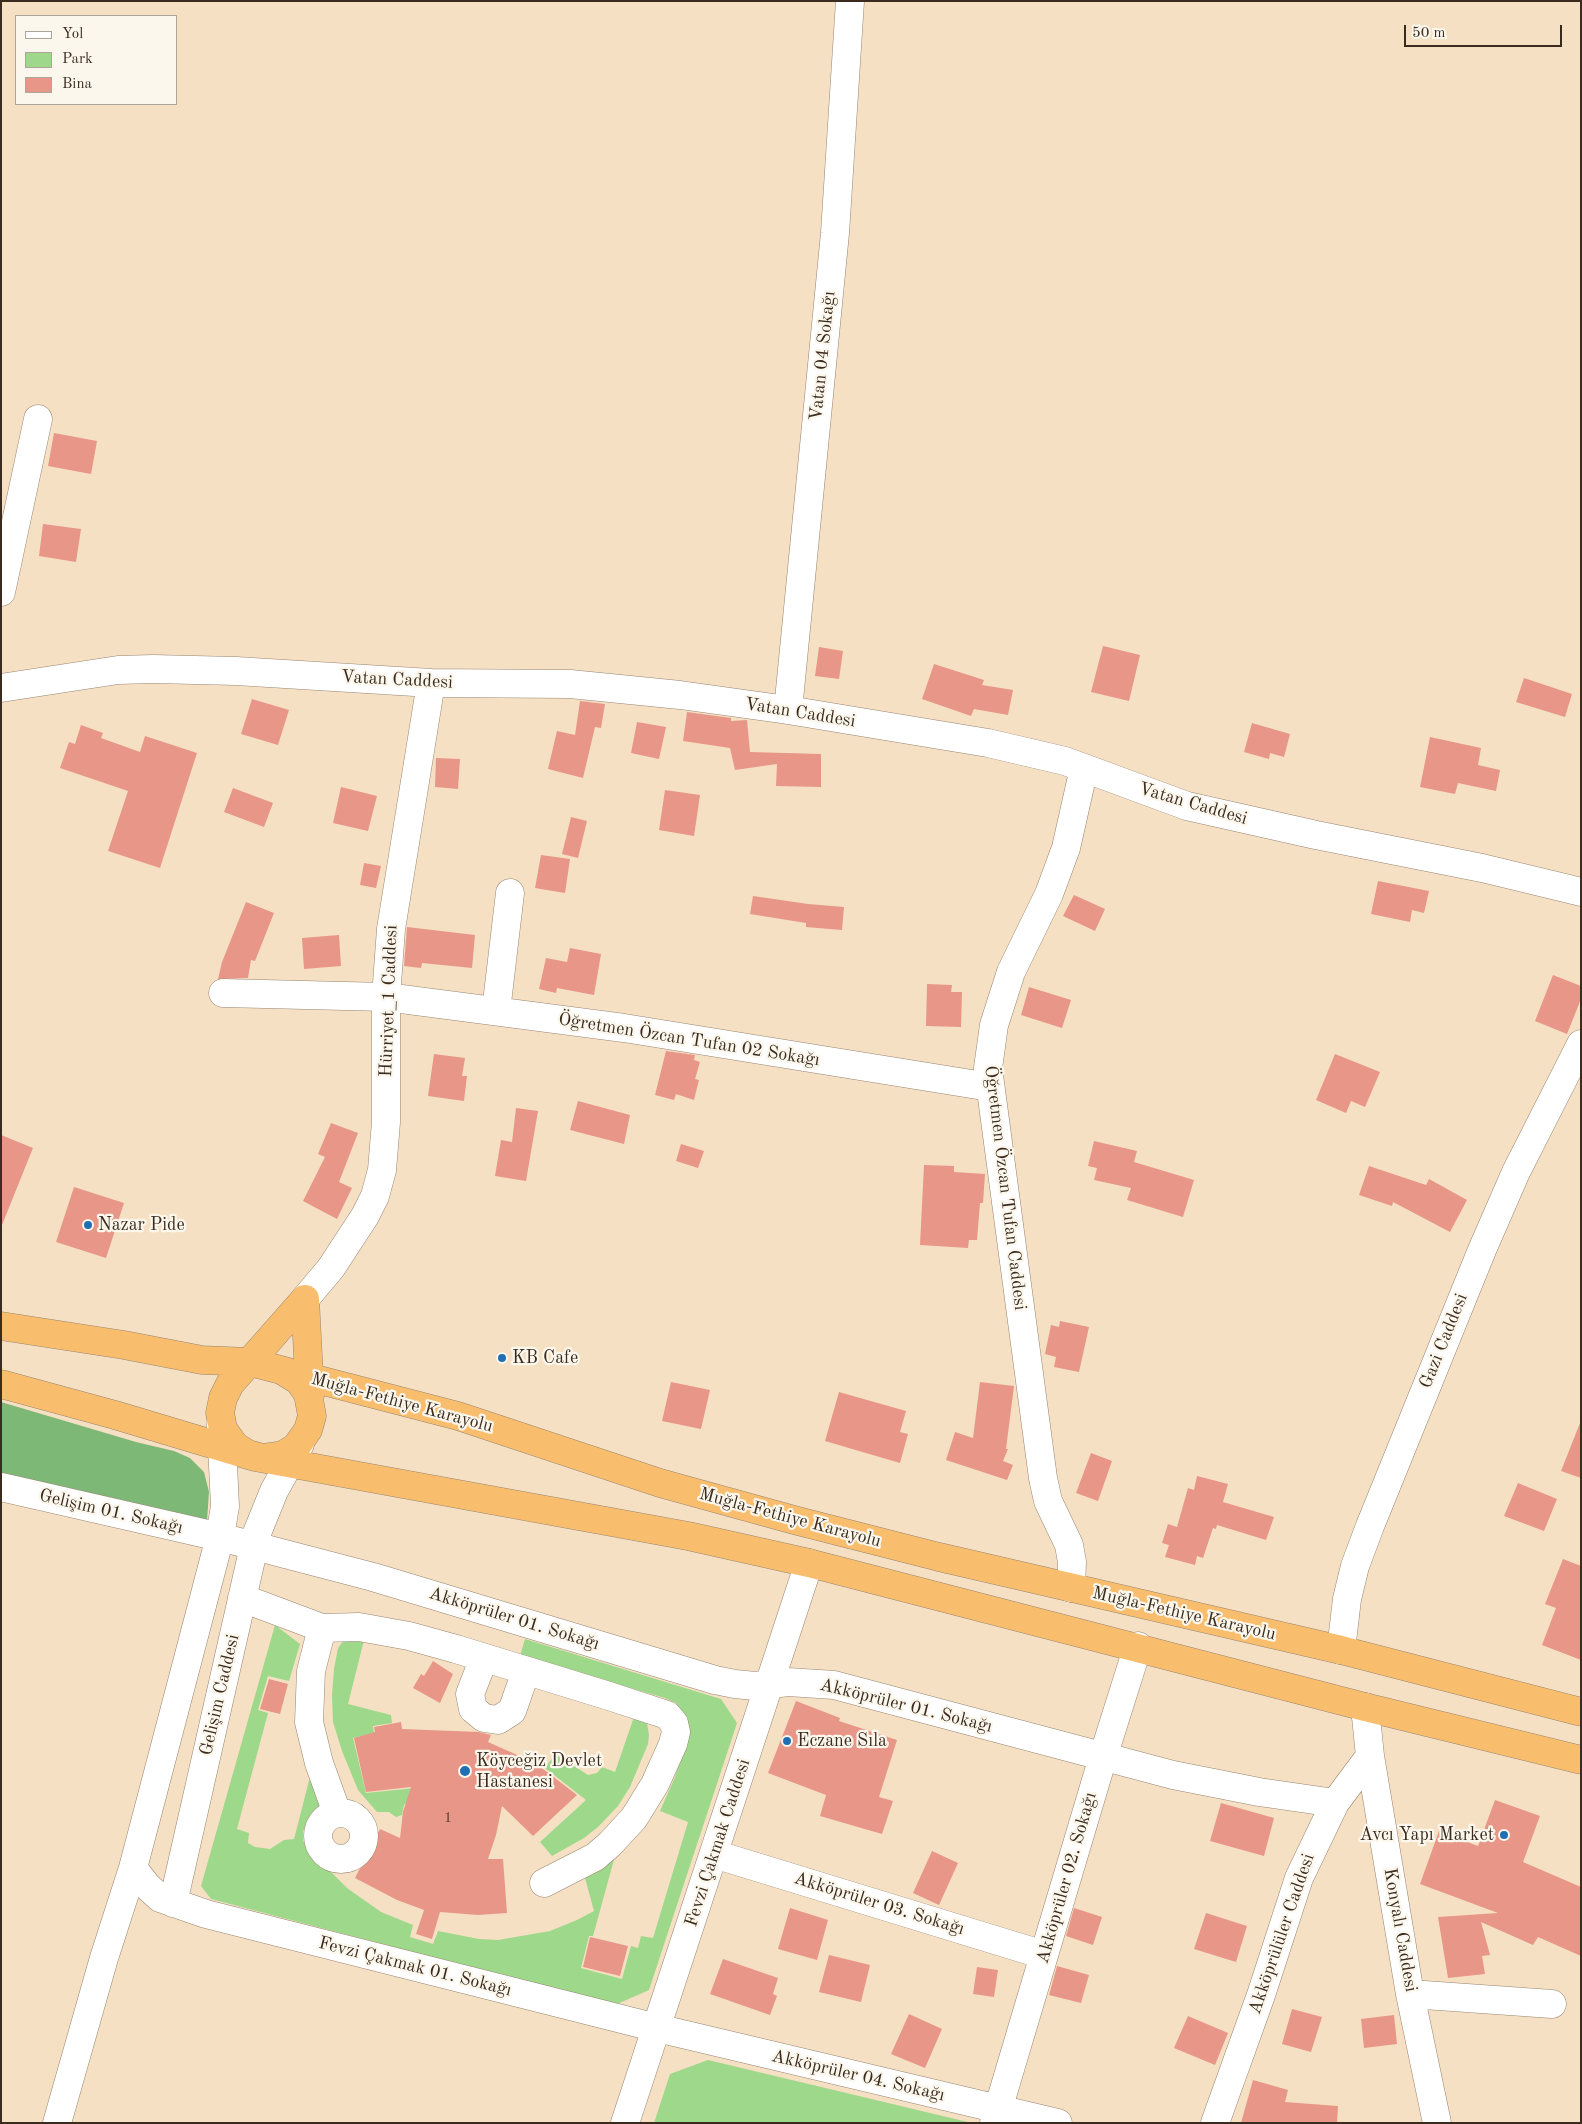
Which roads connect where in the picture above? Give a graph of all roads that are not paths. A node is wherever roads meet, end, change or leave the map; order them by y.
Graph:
1 (850, 1) edge
2 (38, 419) dead end
3 (1, 592) edge
4 (431, 683) junction
5 (1, 688) edge
6 (788, 710) junction
7 (1084, 768) junction
8 (1581, 892) edge
9 (510, 893) dead end
10 (223, 993) dead end
11 (386, 997) junction
12 (496, 1012) junction
13 (1581, 1044) edge
14 (990, 1087) junction
15 (305, 1299) junction
16 (1, 1326) edge
17 (243, 1370) junction
18 (1, 1384) edge
19 (310, 1389) junction
20 (222, 1434) junction
21 (295, 1453) junction
22 (1, 1487) edge
23 (220, 1537) junction
24 (254, 1546) junction
25 (809, 1563) junction
26 (1071, 1588) junction
27 (242, 1598) junction
28 (322, 1628) junction
29 (1138, 1646) junction
30 (1341, 1650) junction
31 (484, 1658) junction
32 (526, 1671) junction
33 (769, 1685) junction
34 (1365, 1706) junction
35 (1581, 1712) edge
36 (1370, 1756) junction
37 (1103, 1757) junction
38 (1581, 1760) edge
39 (1335, 1803) junction
40 (337, 1813) dead end
41 (714, 1854) junction
42 (132, 1868) junction
43 (544, 1883) dead end
44 (173, 1903) junction
45 (1044, 1955) junction
46 (1410, 1994) junction
47 (1552, 2004) dead end
48 (657, 2028) junction
49 (997, 2116) edge
50 (57, 2123) edge
51 (625, 2123) edge
52 (1058, 2123) edge
53 (1216, 2123) edge
54 (1437, 2123) edge

1 - 6 street, Vatan 04 Sokağı
2 - 3 street
4 - 5 street, Vatan Caddesi
4 - 6 street, Vatan Caddesi
4 - 11 street, Hürriyet_1 Caddesi
6 - 7 street, Vatan Caddesi
7 - 8 street, Vatan Caddesi
7 - 14 street, Öğretmen Özcan Tufan Caddesi
9 - 12 street
10 - 11 street, Öğretmen Özcan Tufan 02 Sokağı
11 - 12 street, Öğretmen Özcan Tufan 02 Sokağı
11 - 15 street, Hürriyet_1 Caddesi
12 - 14 street, Öğretmen Özcan Tufan 02 Sokağı
13 - 30 street, Gazi Caddesi
14 - 26 street, Öğretmen Özcan Tufan Caddesi
15 - 17 highway
15 - 19 highway
16 - 17 highway, Muğla-Fethiye Karayolu
17 - 19 highway, Muğla-Fethiye Karayolu
17 - 20 highway
18 - 20 highway
19 - 21 highway
19 - 26 highway, Muğla-Fethiye Karayolu
20 - 21 highway
20 - 23 street
21 - 24 street, Gelişim Caddesi
21 - 25 highway
22 - 23 street, Gelişim 01. Sokağı
23 - 24 street, Akköprüler 01. Sokağı
23 - 42 street
24 - 27 street, Gelişim Caddesi
24 - 33 street, Akköprüler 01. Sokağı
25 - 29 highway
25 - 33 street, Fevzi Çakmak Caddesi
26 - 30 highway, Muğla-Fethiye Karayolu
27 - 28 street
27 - 44 street, Gelişim Caddesi
28 - 31 street
28 - 40 street
29 - 34 highway
29 - 37 street, Akköprüler 02. Sokağı
30 - 35 highway, Muğla-Fethiye Karayolu
31 - 32 street
31 - 32 street
32 - 43 street
33 - 37 street, Akköprüler 01. Sokağı
33 - 41 street, Fevzi Çakmak Caddesi
34 - 36 street, Konyalı Caddesi
34 - 38 highway
36 - 39 street, Akköprülüler Caddesi
36 - 46 street, Konyalı Caddesi
37 - 39 street, Akköprüler 01. Sokağı
37 - 45 street, Akköprüler 02. Sokağı
39 - 53 street, Akköprülüler Caddesi
41 - 45 street, Akköprüler 03. Sokağı
41 - 48 street, Fevzi Çakmak Caddesi
42 - 44 street
42 - 50 street
44 - 48 street, Fevzi Çakmak 01. Sokağı
45 - 49 street, Akköprüler 02. Sokağı
46 - 47 street
46 - 54 street, Konyalı Caddesi
48 - 49 street, Akköprüler 04. Sokağı
48 - 51 street, Fevzi Çakmak Caddesi
49 - 52 street, Akköprüler 04. Sokağı

